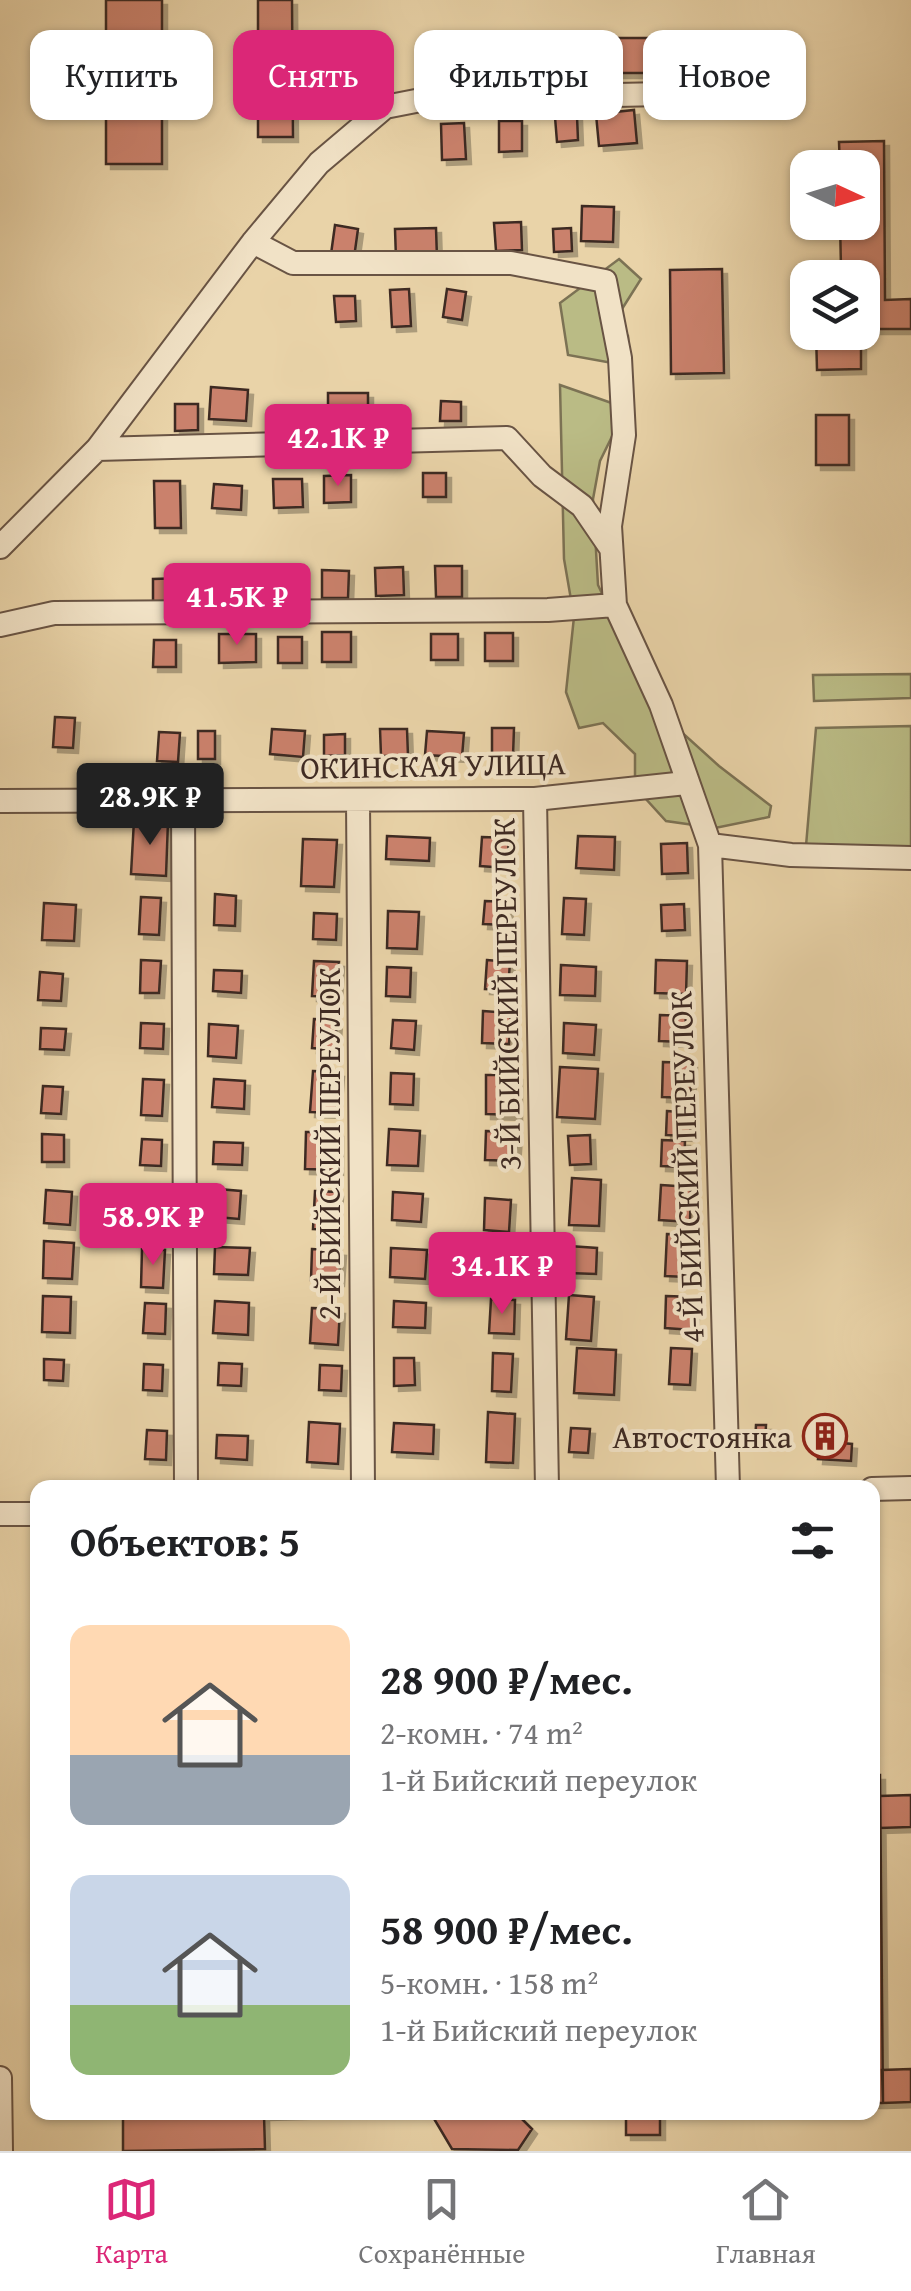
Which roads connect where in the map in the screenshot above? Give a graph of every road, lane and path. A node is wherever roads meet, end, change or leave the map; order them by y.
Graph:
1 (643, 94) edge
2 (253, 242) junction
3 (97, 449) junction
4 (0, 547) edge
5 (611, 549) junction
6 (615, 606) junction
7 (0, 625) edge
8 (686, 784) junction
9 (535, 799) junction
10 (358, 800) junction
11 (184, 801) junction
12 (0, 802) edge
13 (710, 845) junction
14 (911, 858) edge
15 (186, 1480) edge
16 (363, 1480) edge
17 (547, 1480) edge
18 (728, 1480) edge
19 (911, 1488) edge
20 (880, 1489) edge
21 (0, 1514) edge
22 (30, 1514) edge
23 (0, 2078) edge
24 (1, 2151) edge

1 - 2 street
2 - 3 street
2 - 5 street
3 - 4 street
3 - 5 street
5 - 6 street
6 - 7 street
6 - 8 street, 4-Й БИЙСКИЙ ПЕРЕУЛОК
8 - 9 street, ОКИНСКАЯ УЛИЦА
8 - 13 street, 4-Й БИЙСКИЙ ПЕРЕУЛОК
9 - 10 street, ОКИНСКАЯ УЛИЦА
9 - 17 street, 3-Й БИЙСКИЙ ПЕРЕУЛОК
10 - 11 street, ОКИНСКАЯ УЛИЦА
10 - 16 street, 2-Й БИЙСКИЙ ПЕРЕУЛОК
11 - 12 street, ОКИНСКАЯ УЛИЦА
11 - 15 street
13 - 14 street
13 - 18 street, 4-Й БИЙСКИЙ ПЕРЕУЛОК
19 - 20 street
21 - 22 street
23 - 24 street

